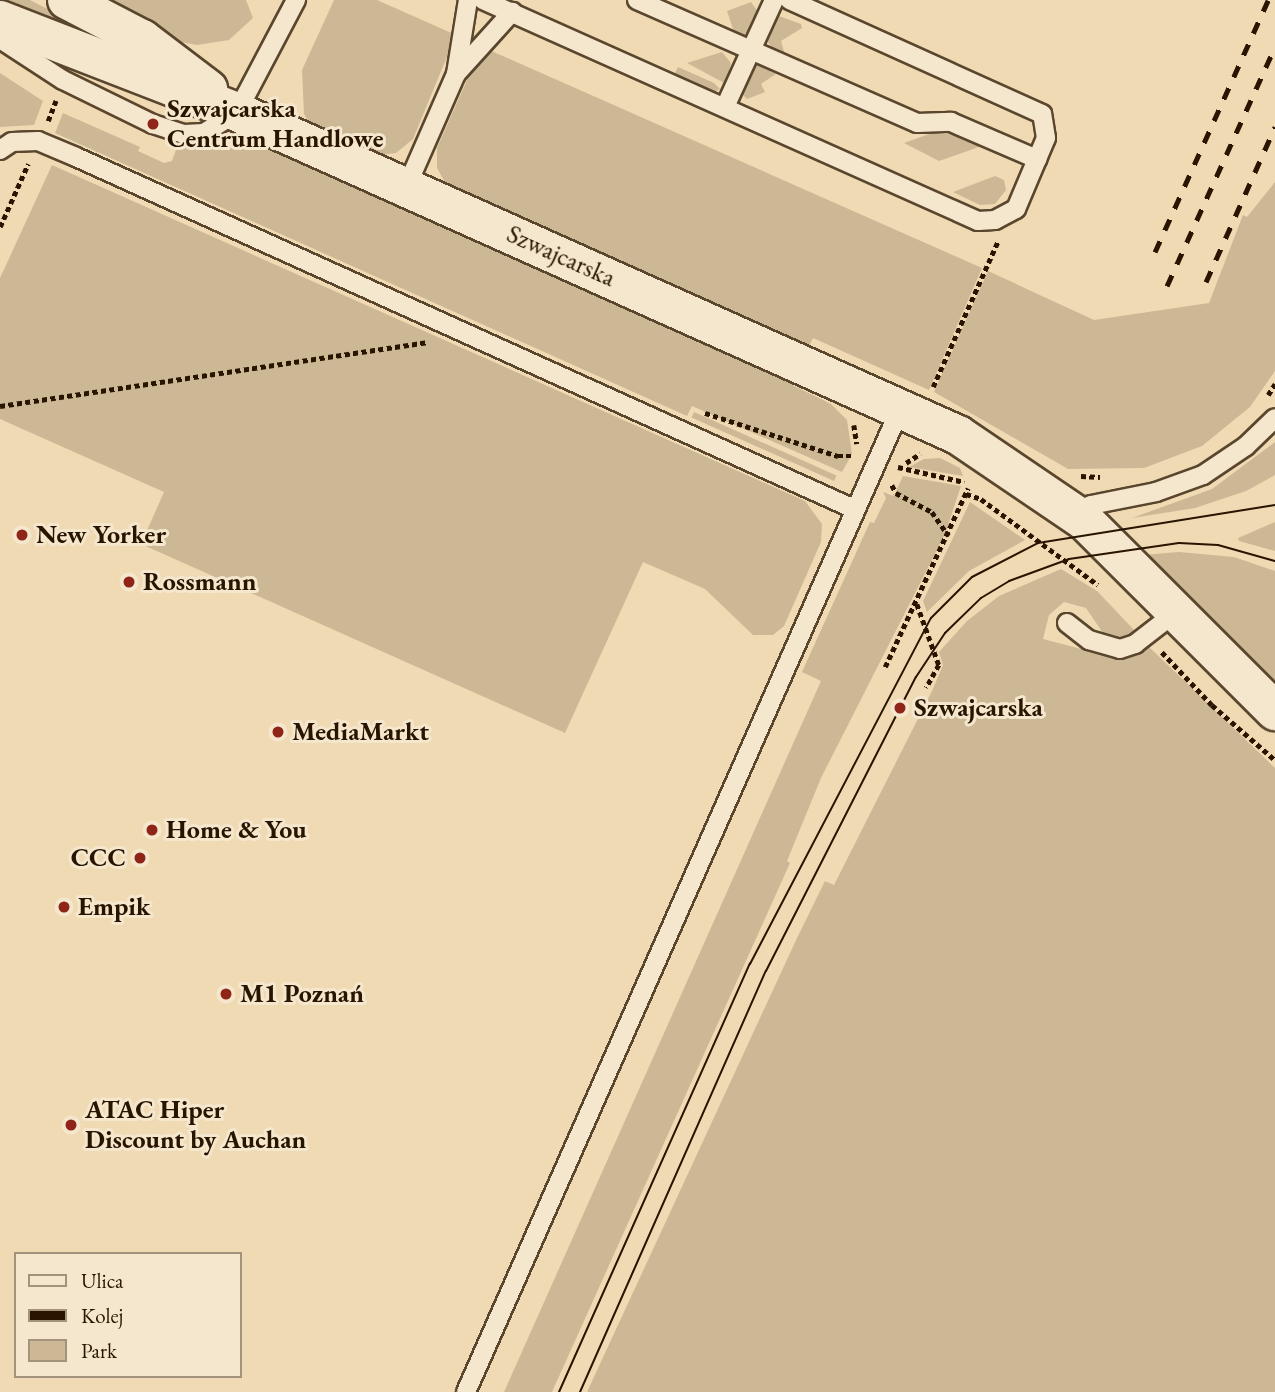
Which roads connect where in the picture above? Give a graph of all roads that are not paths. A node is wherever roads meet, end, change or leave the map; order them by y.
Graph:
1 (67, 0) edge
2 (468, 0) edge
3 (483, 0) edge
4 (637, 0) edge
5 (774, 0) edge
6 (789, 0) edge
7 (290, 1) edge
8 (512, 12) junction
9 (0, 20) edge
10 (0, 38) edge
11 (751, 50) junction
12 (456, 75) junction
13 (725, 107) junction
14 (237, 111) junction
15 (0, 150) edge
16 (1037, 159) junction
17 (406, 187) junction
18 (915, 401) junction
19 (1275, 418) edge
20 (855, 509) junction
21 (1076, 514) junction
22 (1175, 613) junction
23 (1067, 623) dead end
24 (1275, 711) edge
25 (466, 1392) edge

1 - 14 street, Szwajcarska
2 - 12 lane
3 - 8 lane
4 - 11 lane
5 - 11 lane
6 - 16 lane
7 - 14 lane
8 - 12 lane
8 - 13 lane
9 - 14 street, Szwajcarska
10 - 14 lane
11 - 13 lane
11 - 16 lane
12 - 17 lane
13 - 16 lane
14 - 17 street, Szwajcarska
15 - 20 lane
17 - 18 street, Szwajcarska
18 - 20 lane
18 - 21 street, Szwajcarska
19 - 21 lane
20 - 25 lane
21 - 22 street, Szwajcarska
22 - 23 lane
22 - 24 street, Szwajcarska

